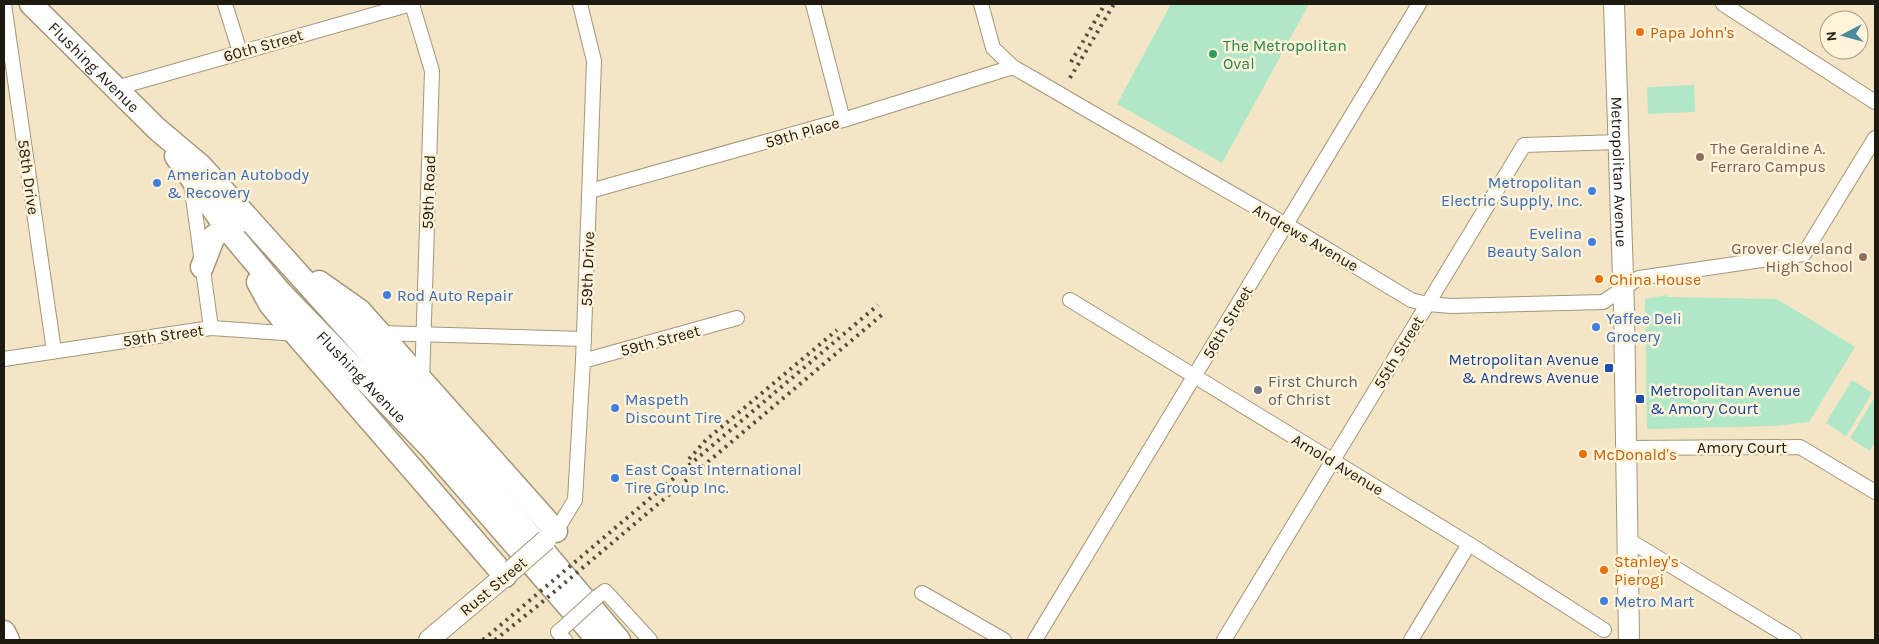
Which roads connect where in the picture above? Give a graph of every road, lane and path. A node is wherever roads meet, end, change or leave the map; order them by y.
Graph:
1 (4, 4) edge
2 (31, 4) edge
3 (225, 4) edge
4 (412, 4) edge
5 (580, 4) edge
6 (813, 4) edge
7 (981, 4) edge
8 (1419, 4) edge
9 (1614, 4) edge
10 (1723, 4) edge
11 (240, 52) junction
12 (1013, 67) junction
13 (116, 88) junction
14 (1875, 102) edge
15 (844, 120) junction
16 (157, 129) junction
17 (1875, 138) edge
18 (1619, 142) junction
19 (190, 176) junction
20 (590, 191) junction
21 (247, 216) junction
22 (1286, 224) junction
23 (227, 228) junction
24 (253, 260) junction
25 (287, 260) junction
26 (202, 267) junction
27 (1623, 289) junction
28 (1070, 300) dead end
29 (1427, 304) junction
30 (737, 318) dead end
31 (211, 328) junction
32 (296, 333) junction
33 (379, 333) junction
34 (425, 334) junction
35 (322, 335) junction
36 (584, 340) junction
37 (54, 351) junction
38 (4, 359) edge
39 (583, 361) junction
40 (1194, 377) junction
41 (422, 383) junction
42 (1626, 448) junction
43 (1332, 461) junction
44 (1875, 492) edge
45 (551, 535) junction
46 (1627, 539) junction
47 (1469, 544) junction
48 (509, 573) junction
49 (922, 594) dead end
50 (4, 632) edge
51 (564, 634) edge
52 (1601, 635) edge
53 (1629, 635) edge
54 (8, 640) edge
55 (429, 640) edge
56 (598, 640) edge
57 (619, 640) edge
58 (650, 640) edge
59 (1004, 640) edge
60 (1035, 640) edge
61 (1224, 640) edge
62 (1411, 640) edge
63 (1794, 640) edge

1 - 37 street, 58th Drive
2 - 13 main road, Flushing Avenue
3 - 11 street
4 - 11 street, 60th Street
4 - 34 street, 59th Road
5 - 20 street, 59th Drive
6 - 15 street
7 - 12 street, Andrews Avenue
8 - 22 street, 56th Street
9 - 18 main road, Metropolitan Avenue
10 - 14 street
11 - 13 street, 60th Street
12 - 15 street, 59th Place
12 - 22 street, Andrews Avenue, bridge
13 - 16 main road, Flushing Avenue
15 - 20 street, 59th Place
16 - 19 main road, Flushing Avenue
16 - 21 main road, Flushing Avenue
17 - 27 street, Andrews Avenue
18 - 27 main road, Metropolitan Avenue
18 - 29 street, 55th Street
19 - 23 main road, Flushing Avenue
19 - 26 street
20 - 36 street, 59th Drive
21 - 23 main road
21 - 25 main road, Flushing Avenue
22 - 29 street, Andrews Avenue
22 - 40 street, 56th Street
23 - 24 main road, Flushing Avenue
23 - 26 main road
24 - 32 main road
24 - 35 main road, Flushing Avenue
25 - 33 main road
25 - 57 main road, Flushing Avenue
26 - 31 street
27 - 29 street, Andrews Avenue
27 - 42 main road, Metropolitan Avenue
28 - 40 street, Arnold Avenue
29 - 43 street, 55th Street
30 - 39 street, 59th Street
31 - 32 street, 59th Street
31 - 37 street, 59th Street
32 - 35 street, 59th Street
32 - 48 main road
33 - 34 street
33 - 41 main road
34 - 36 street
34 - 41 street, 59th Road
35 - 56 main road, Flushing Avenue
36 - 39 street, 59th Drive
37 - 38 street, 59th Street
39 - 45 street, 59th Drive
40 - 43 street, Arnold Avenue
40 - 60 street, 56th Street
41 - 45 main road
42 - 44 street, Amory Court
42 - 46 main road, Metropolitan Avenue
43 - 47 street, Arnold Avenue
43 - 61 street, 55th Street
45 - 48 main road, Rust Street, bridge
46 - 53 main road, Metropolitan Avenue
46 - 63 street
47 - 52 street, Arnold Avenue
47 - 62 street
48 - 55 main road, Rust Street
49 - 59 street
50 - 54 main road
51 - 58 street, bridge
52 - 53 street

